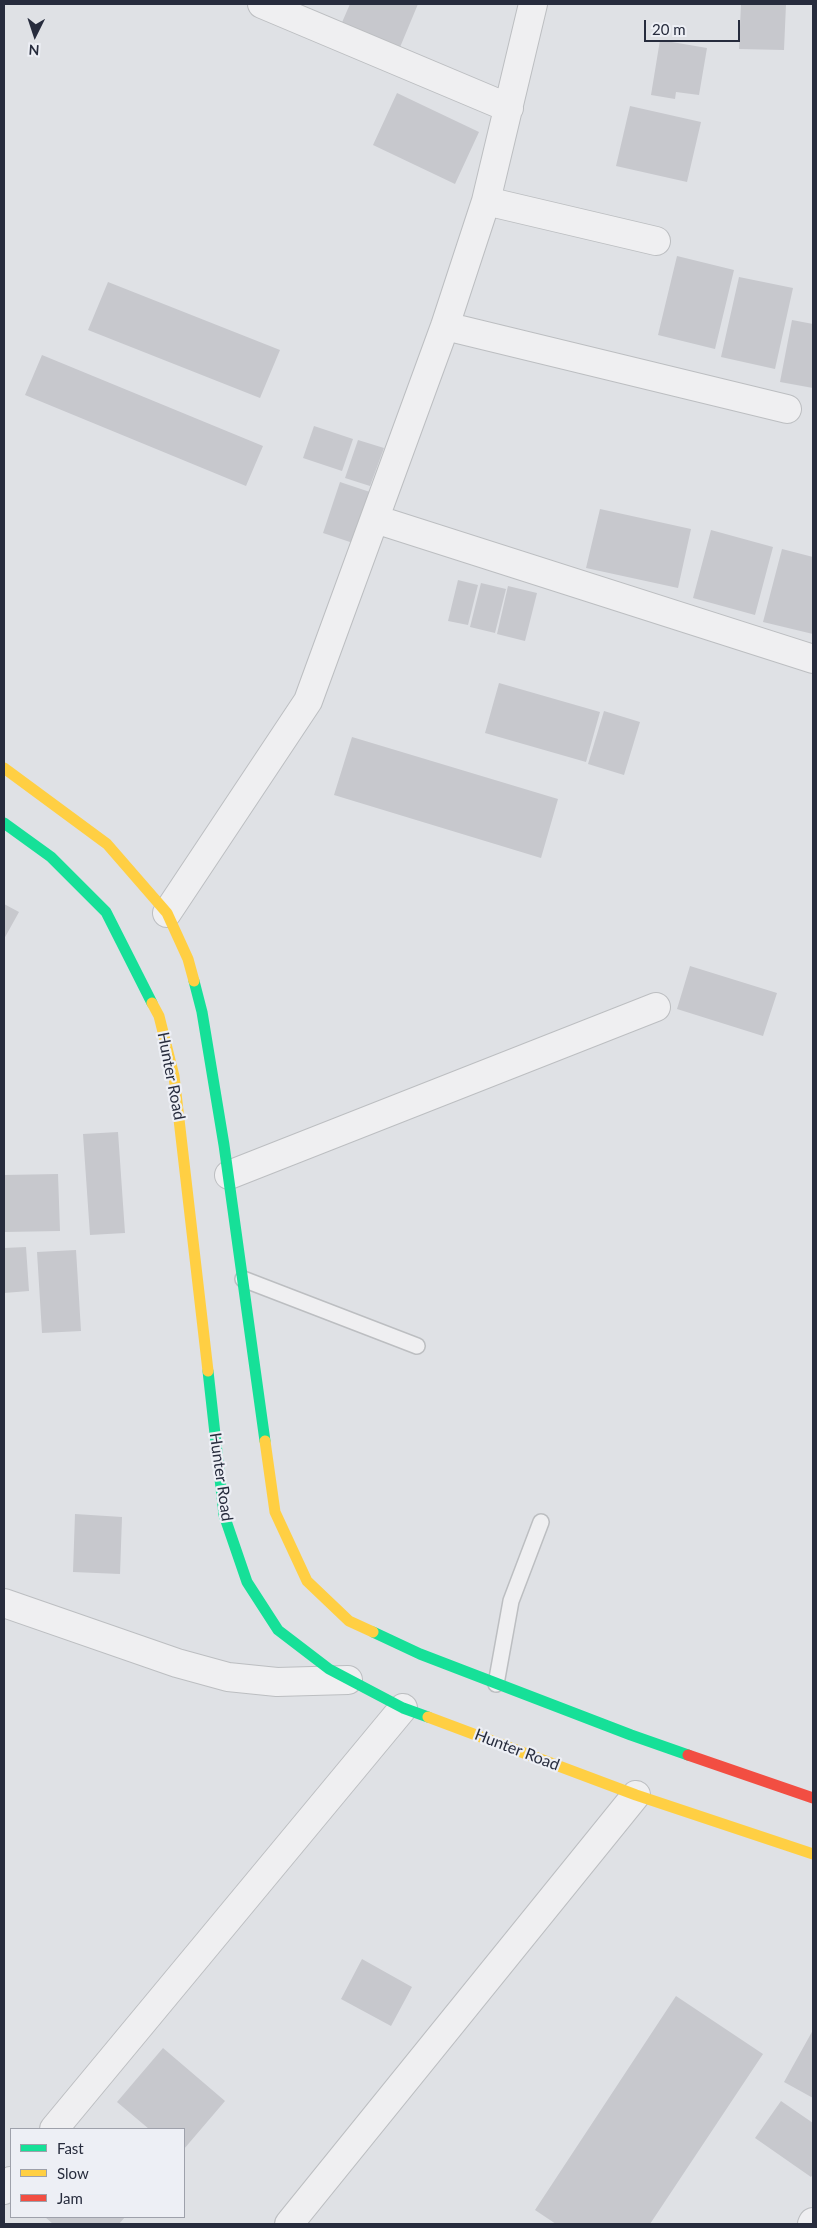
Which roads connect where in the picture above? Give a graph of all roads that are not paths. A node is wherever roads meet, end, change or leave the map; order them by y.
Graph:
1 (262, 4) edge
2 (533, 4) edge
3 (509, 108) junction
4 (486, 201) junction
5 (656, 241) dead end
6 (445, 326) junction
7 (787, 409) dead end
8 (375, 519) junction
9 (813, 659) edge
10 (4, 768) edge
11 (4, 823) edge
12 (167, 913) junction
13 (656, 1007) dead end
14 (228, 1175) junction
15 (243, 1279) junction
16 (417, 1346) dead end
17 (540, 1522) dead end
18 (4, 1602) edge
19 (348, 1680) junction
20 (496, 1684) junction
21 (403, 1708) junction
22 (636, 1795) junction
23 (813, 1798) edge
24 (813, 1854) edge
25 (55, 2128) edge
26 (289, 2224) edge

1 - 3 street
2 - 3 street
3 - 4 street
4 - 5 street
4 - 6 street
6 - 7 street
6 - 8 street
8 - 9 street
8 - 12 street
10 - 12 main road
11 - 19 main road, Hunter Road
12 - 14 main road
13 - 14 street
14 - 15 main road
15 - 16 lane
15 - 20 main road
17 - 20 lane
18 - 19 street
19 - 21 main road, Hunter Road
20 - 23 main road
21 - 22 main road, Hunter Road
21 - 25 street
22 - 24 main road, Hunter Road
22 - 26 street

